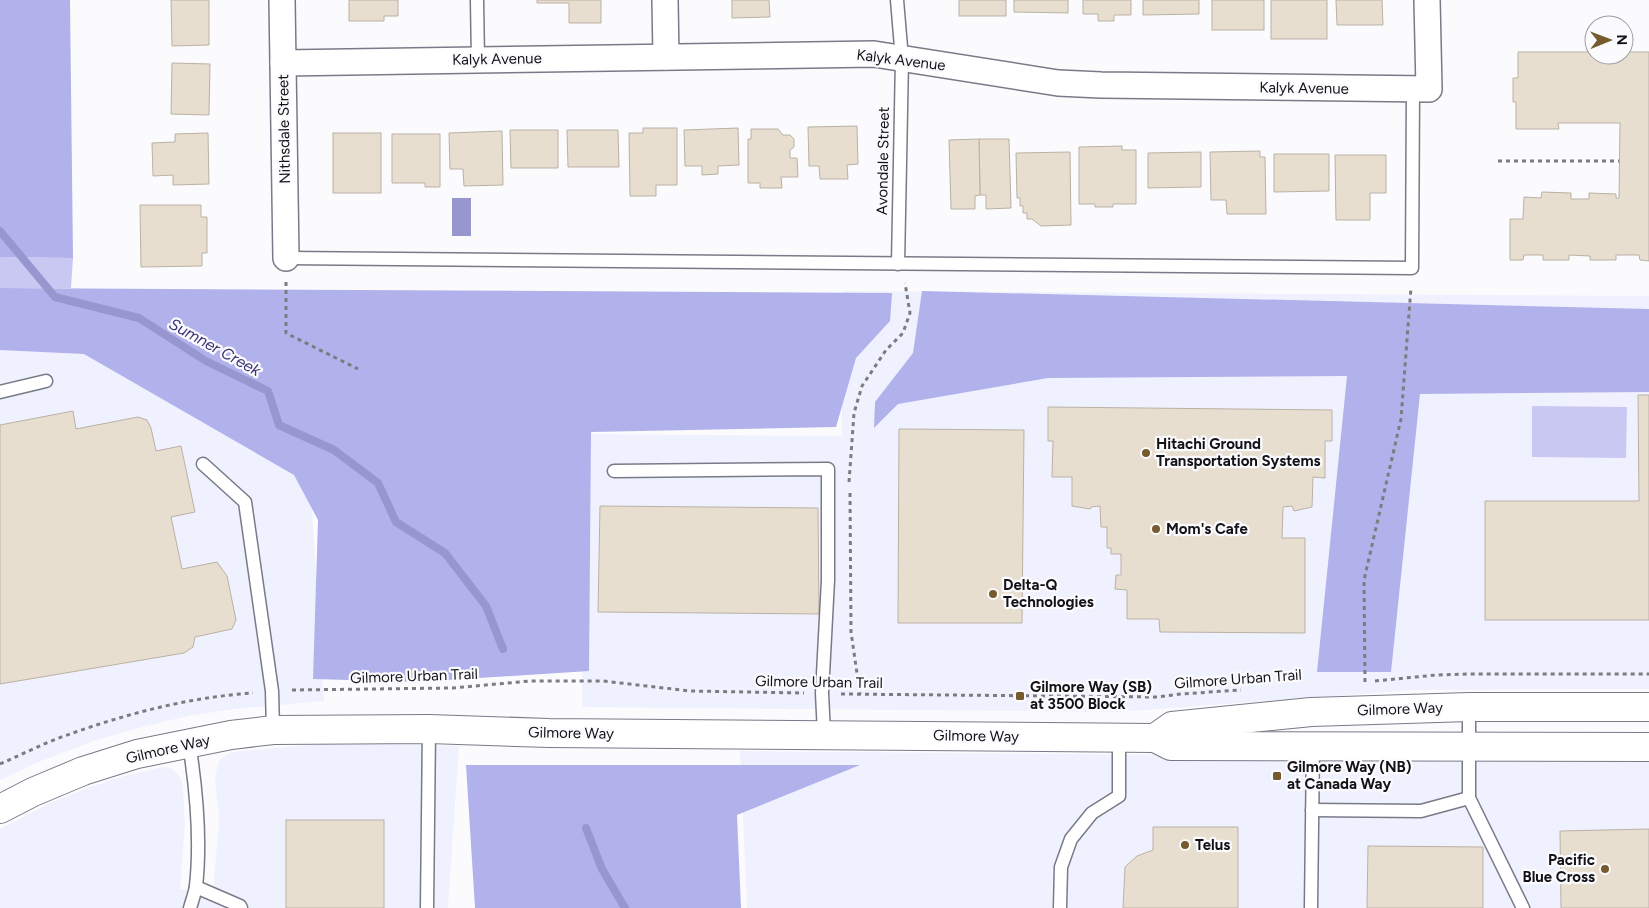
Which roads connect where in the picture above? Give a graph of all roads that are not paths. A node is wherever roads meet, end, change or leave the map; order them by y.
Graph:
1 (282, 0) edge
2 (477, 0) edge
3 (665, 0) edge
4 (897, 0) edge
5 (1427, 0) edge
6 (666, 57) junction
7 (902, 59) junction
8 (478, 60) junction
9 (283, 63) junction
10 (1413, 89) junction
11 (286, 258) joint
12 (898, 264) junction
13 (46, 381) dead end
14 (0, 392) edge
15 (203, 464) dead end
16 (614, 471) dead end
17 (1469, 707) junction
18 (1649, 707) edge
19 (429, 729) junction
20 (273, 730) junction
21 (824, 734) junction
22 (1119, 738) junction
23 (1155, 738) junction
24 (189, 743) junction
25 (1313, 746) junction
26 (1470, 746) junction
27 (1649, 747) edge
28 (1469, 798) junction
29 (0, 809) edge
30 (1312, 810) junction
31 (196, 887) junction
32 (190, 908) edge
33 (241, 908) edge
34 (428, 908) edge
35 (1060, 908) edge
36 (1311, 908) edge
37 (1523, 908) edge

1 - 9 street, Nithsdale Street
2 - 8 lane
3 - 6 street
4 - 7 lane, Avondale Street
5 - 10 street
6 - 7 street, Kalyk Avenue
6 - 8 street, Kalyk Avenue
7 - 10 street, Kalyk Avenue
7 - 12 lane, Avondale Street
8 - 9 street, Kalyk Avenue
9 - 11 street, Nithsdale Street
10 - 12 lane
11 - 12 lane
13 - 14 lane
15 - 20 lane
16 - 21 lane
17 - 18 street, Gilmore Way
17 - 23 street, Gilmore Way
17 - 26 lane
19 - 20 street, Gilmore Way
19 - 21 street, Gilmore Way
19 - 34 lane
20 - 24 street, Gilmore Way
21 - 22 street, Gilmore Way
22 - 23 street, Gilmore Way
22 - 35 lane
23 - 25 street, Gilmore Way
24 - 29 street, Gilmore Way
24 - 31 lane
25 - 26 street, Gilmore Way
25 - 30 lane
26 - 27 street, Gilmore Way
26 - 28 lane
28 - 30 lane
28 - 37 lane
30 - 36 lane
31 - 32 lane
31 - 33 lane

